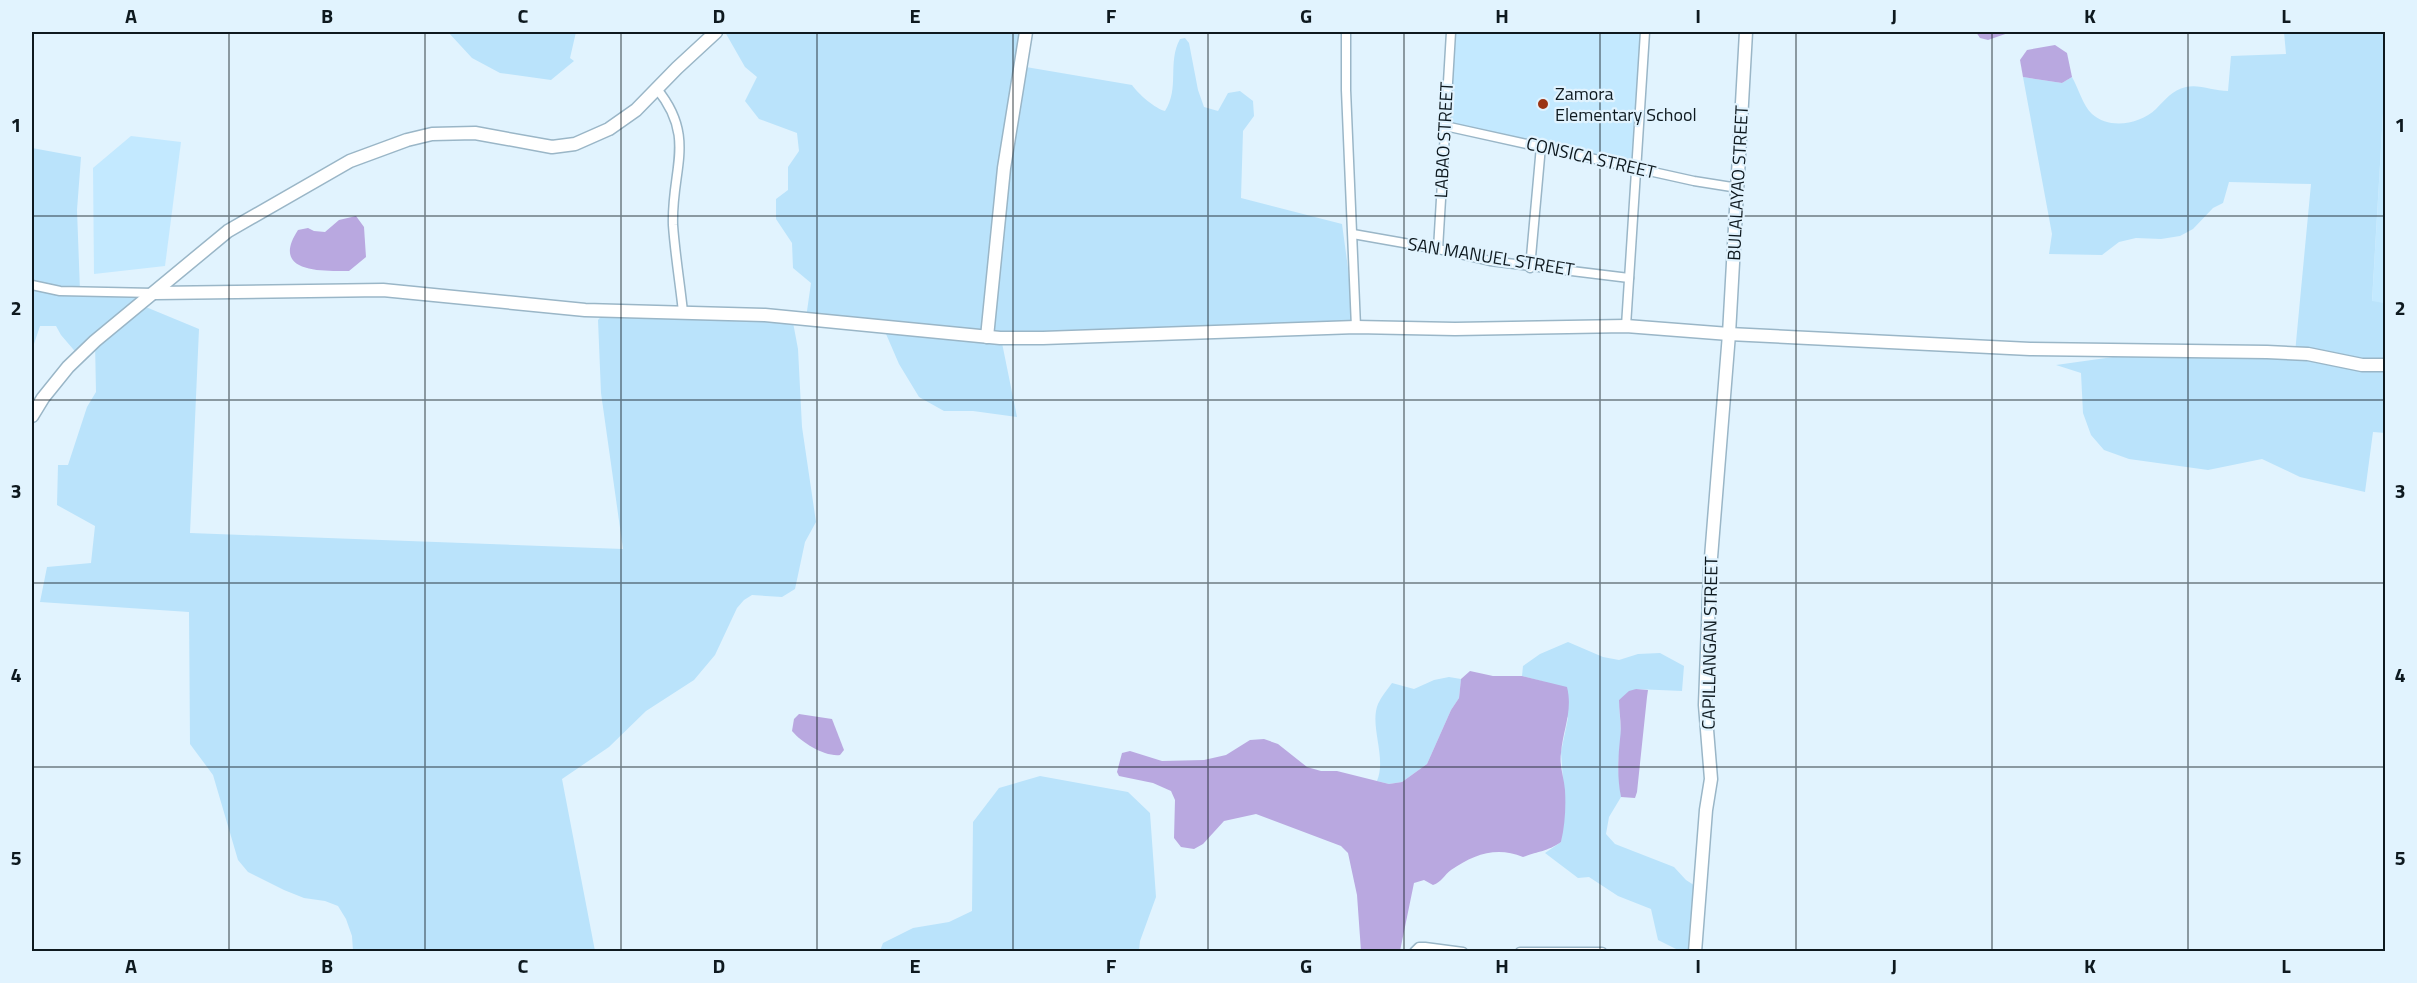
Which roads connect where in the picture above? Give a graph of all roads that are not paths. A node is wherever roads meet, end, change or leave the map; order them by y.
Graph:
1 (716, 32) edge
2 (1026, 32) edge
3 (1346, 32) edge
4 (1451, 32) edge
5 (1645, 32) edge
6 (1746, 32) edge
7 (657, 89) junction
8 (1445, 126) junction
9 (1541, 146) junction
10 (1635, 168) junction
11 (1738, 188) junction
12 (1353, 234) junction
13 (1438, 249) junction
14 (1531, 267) junction
15 (1629, 278) junction
16 (32, 285) edge
17 (154, 293) junction
18 (683, 312) junction
19 (1626, 326) junction
20 (1356, 327) junction
21 (1729, 334) junction
22 (987, 337) junction
23 (2385, 365) edge
24 (32, 416) edge
25 (1414, 951) edge
26 (1463, 951) edge
27 (1520, 951) edge
28 (1602, 951) edge
29 (1695, 951) edge

1 - 7 street
2 - 22 street
3 - 12 street
4 - 8 street, LABAO STREET
5 - 10 street
6 - 11 street, BULALAYAO STREET
7 - 17 street
7 - 18 street
8 - 9 street, CONSICA STREET
8 - 13 street, LABAO STREET
9 - 10 street, CONSICA STREET
9 - 14 street
10 - 11 street, CONSICA STREET
10 - 15 street
11 - 21 street, BULALAYAO STREET
12 - 13 street, SAN MANUEL STREET
12 - 20 street
13 - 14 street, SAN MANUEL STREET
14 - 15 street, SAN MANUEL STREET
15 - 19 street
16 - 17 street
17 - 18 street
17 - 24 street
18 - 22 street
19 - 20 street
19 - 21 street
20 - 22 street
21 - 23 street
21 - 29 street, CAPILLANGAN STREET
25 - 26 street
27 - 28 street

